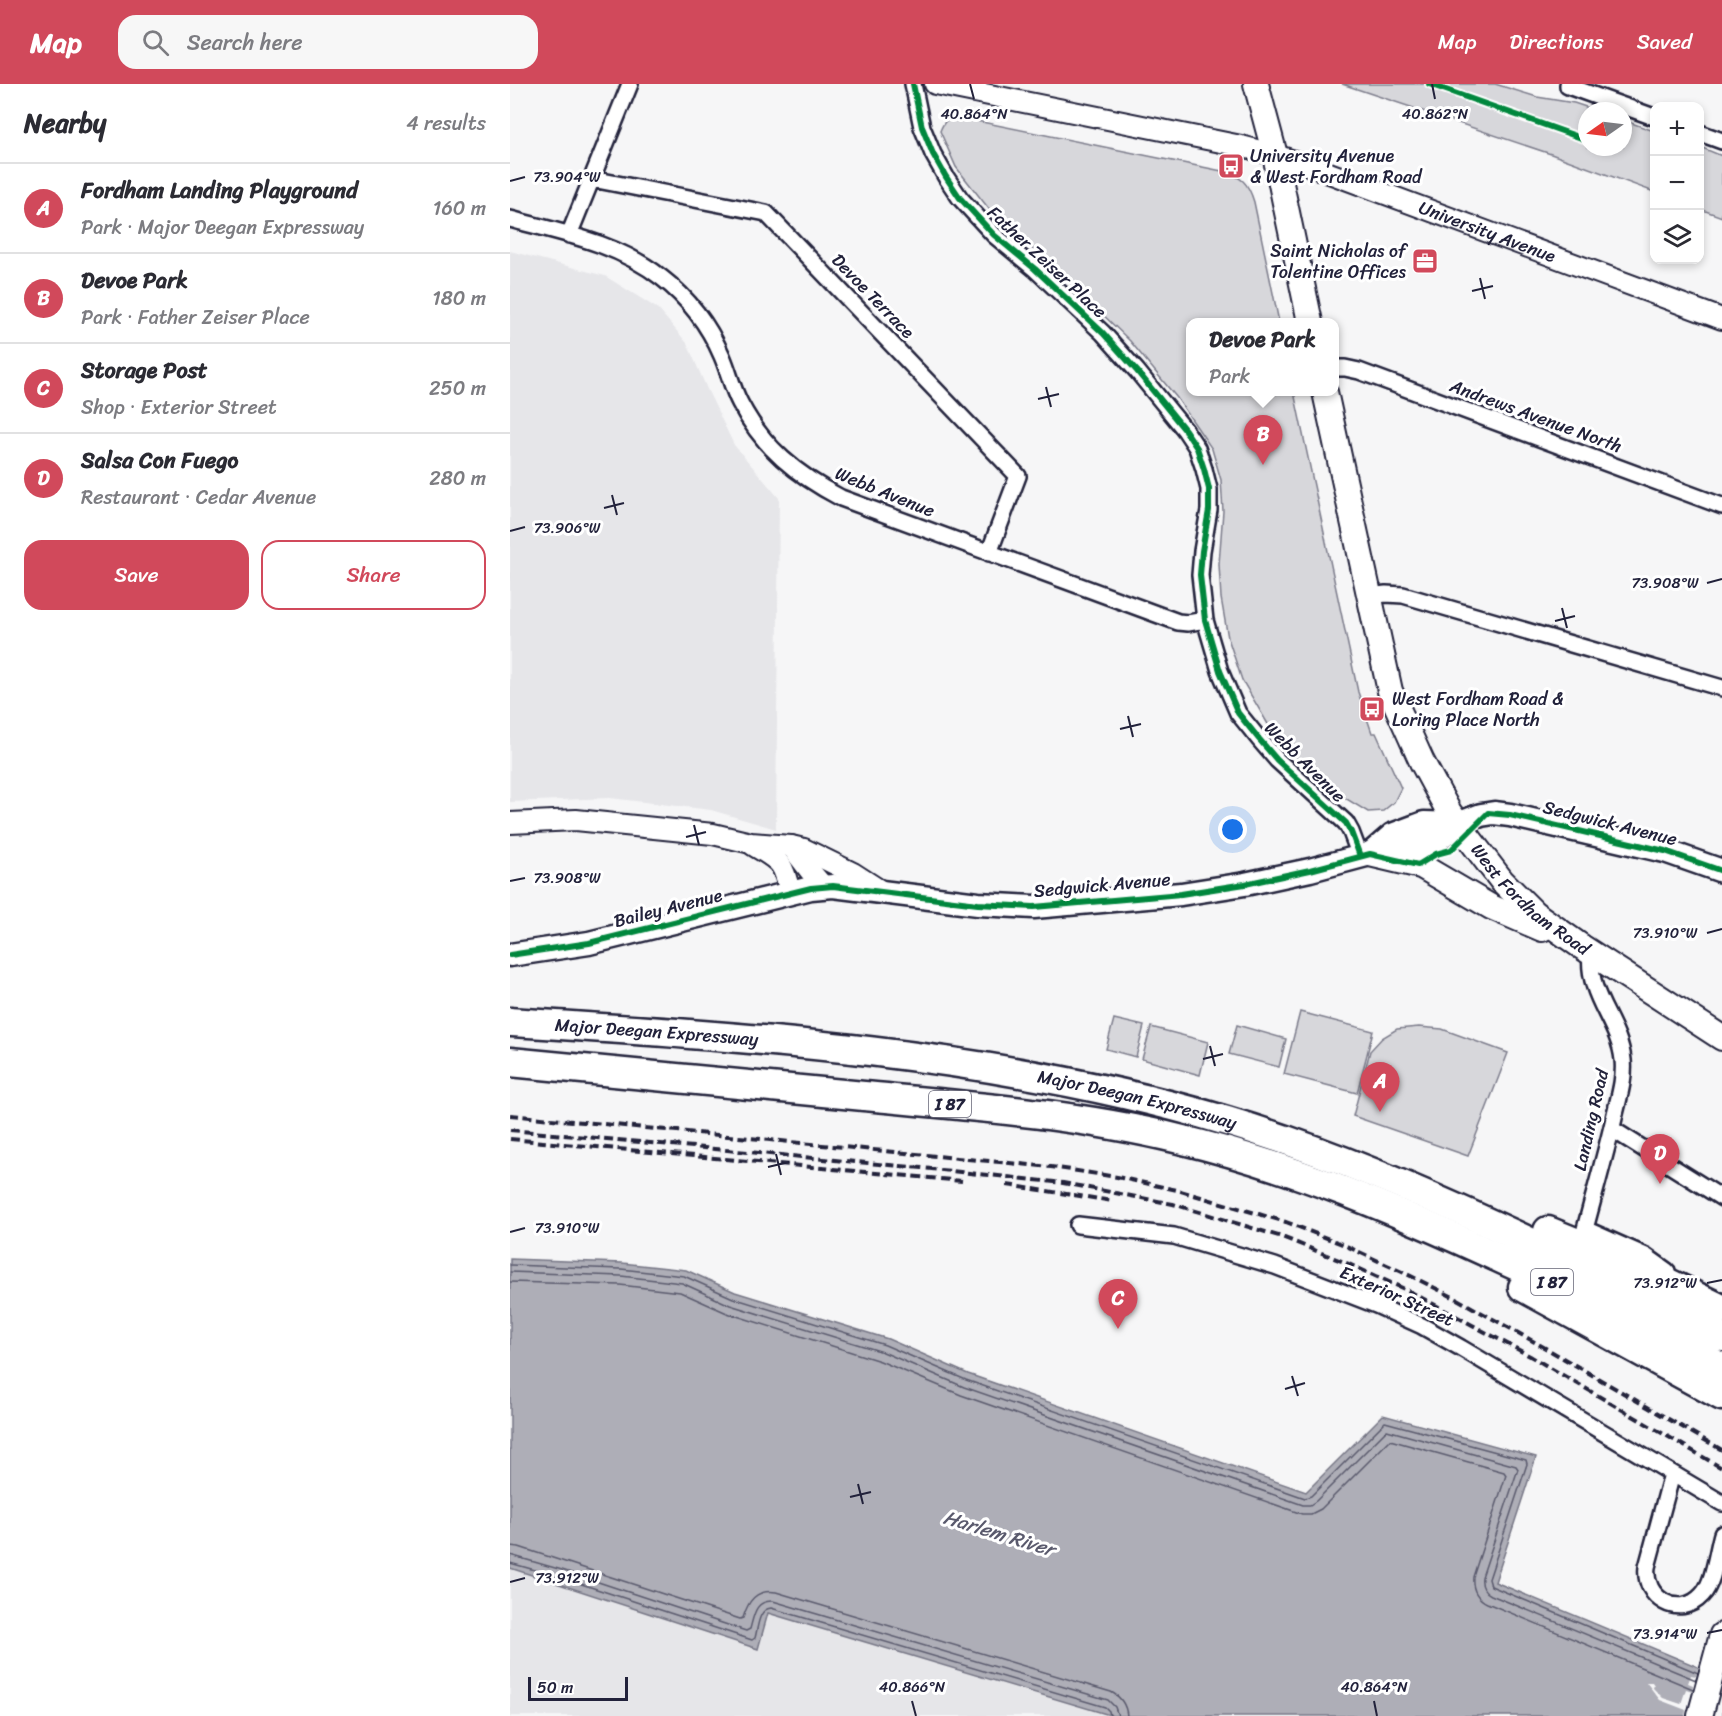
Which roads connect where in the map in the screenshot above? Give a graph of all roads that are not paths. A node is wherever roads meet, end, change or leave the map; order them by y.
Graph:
1 (630, 84) edge
2 (913, 84) edge
3 (934, 84) edge
4 (1256, 84) edge
5 (1568, 85) edge
6 (1650, 116) edge
7 (1704, 134) edge
8 (1722, 141) edge
9 (1275, 155) junction
10 (592, 179) junction
11 (510, 219) edge
12 (568, 235) junction
13 (1309, 318) edge
14 (1722, 319) edge
15 (1339, 368) edge
16 (1326, 396) edge
17 (1722, 506) edge
18 (989, 553) junction
19 (1369, 596) junction
20 (1205, 620) junction
21 (1722, 688) edge
22 (510, 822) edge
23 (1457, 824) junction
24 (750, 843) junction
25 (791, 846) junction
26 (1365, 855) junction
27 (1722, 871) edge
28 (829, 887) junction
29 (883, 892) junction
30 (790, 893) junction
31 (1587, 950) junction
32 (510, 955) edge
33 (510, 1022) edge
34 (1722, 1038) edge
35 (510, 1062) edge
36 (1612, 1129) junction
37 (1364, 1169) junction
38 (1722, 1198) edge
39 (1378, 1204) junction
40 (1078, 1225) dead end
41 (1714, 1303) edge
42 (1722, 1337) edge
43 (1722, 1368) edge
44 (1722, 1396) edge
45 (1672, 1474) junction
46 (1722, 1503) edge
47 (1721, 1537) edge
48 (1720, 1642) edge
49 (1700, 1716) edge

1 - 10 street
2 - 20 street, Father Zeiser Place
3 - 9 street, University Avenue
4 - 9 main road
5 - 6 street
7 - 8 street
9 - 13 main road
9 - 14 street, University Avenue
10 - 12 street
10 - 18 street, Devoe Terrace
11 - 12 street, Webb Avenue
12 - 18 street, Webb Avenue
15 - 17 street, Andrews Avenue North
16 - 19 main road, West Fordham Road
18 - 20 street, Webb Avenue
19 - 21 street
19 - 23 main road, West Fordham Road
20 - 26 street, Webb Avenue
22 - 24 street, Sedgwick Avenue
23 - 26 main road, Sedgwick Avenue
23 - 27 main road, Sedgwick Avenue
23 - 31 main road, West Fordham Road
24 - 25 street, Sedgwick Avenue
24 - 30 street, Sedgwick Avenue
25 - 28 street
25 - 29 street, Sedgwick Avenue
26 - 29 main road, Sedgwick Avenue
26 - 31 main road
28 - 29 main road, Sedgwick Avenue
28 - 30 main road, Bailey Avenue
30 - 32 main road, Bailey Avenue
31 - 34 main road, West Fordham Road
31 - 36 street, Landing Road
33 - 37 highway, Major Deegan Expressway / I 87
35 - 39 highway, Major Deegan Expressway / I 87
36 - 38 street
36 - 41 street, Landing Road
37 - 41 highway
37 - 42 highway, Major Deegan Expressway / I 87
39 - 43 highway, Major Deegan Expressway / I 87
39 - 44 highway
40 - 45 street, Exterior Street
45 - 46 street, Exterior Street
45 - 47 street
48 - 49 main road

